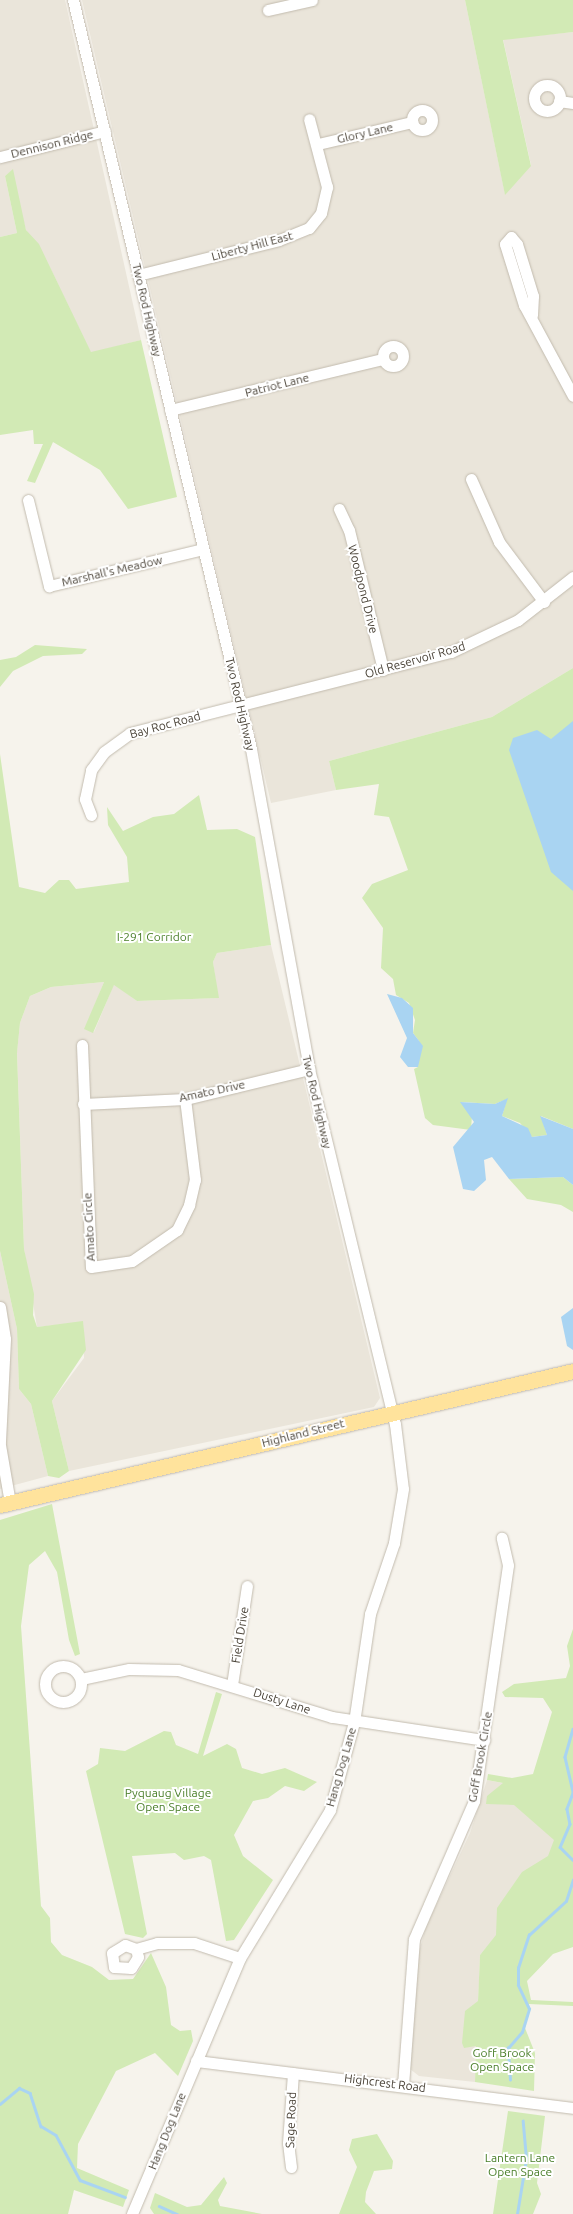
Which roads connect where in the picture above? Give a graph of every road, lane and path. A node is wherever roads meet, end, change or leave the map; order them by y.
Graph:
1 (73, 0) edge
2 (312, 0) edge
3 (267, 9) edge
4 (559, 101) dead end
5 (573, 103) edge
6 (309, 119) dead end
7 (412, 122) dead end
8 (105, 131) junction
9 (318, 144) junction
10 (0, 157) edge
11 (138, 275) junction
12 (532, 315) junction
13 (383, 359) dead end
14 (573, 396) edge
15 (170, 410) junction
16 (471, 479) dead end
17 (28, 500) dead end
18 (339, 509) dead end
19 (203, 549) junction
20 (573, 577) edge
21 (544, 602) junction
22 (383, 670) junction
23 (241, 706) junction
24 (91, 815) dead end
25 (82, 1045) dead end
26 (309, 1069) junction
27 (186, 1099) junction
28 (83, 1104) junction
29 (0, 1307) edge
30 (573, 1371) edge
31 (392, 1412) junction
32 (0, 1444) edge
33 (5, 1504) edge
34 (502, 1538) dead end
35 (248, 1586) dead end
36 (81, 1679) dead end
37 (232, 1685) junction
38 (354, 1722) junction
39 (484, 1740) junction
40 (136, 1949) dead end
41 (240, 1958) junction
42 (196, 2061) junction
43 (294, 2073) junction
44 (403, 2085) junction
45 (573, 2108) edge
46 (291, 2167) dead end
47 (149, 2176) junction
48 (132, 2214) edge
49 (141, 2214) edge

1 - 8 street, Two Rod Highway
2 - 3 street
4 - 5 street
6 - 9 street, Liberty Hill East
7 - 9 street, Glory Lane
8 - 10 street, Dennison Ridge
8 - 11 street, Two Rod Highway
9 - 11 street, Liberty Hill East
11 - 15 street, Two Rod Highway
12 - 12 street
12 - 14 street
13 - 15 street, Patriot Lane
15 - 19 street, Two Rod Highway
16 - 21 street
17 - 19 street, Marshall's Meadow
18 - 22 street, Woodpond Drive
19 - 23 street, Two Rod Highway
20 - 21 street, Old Reservoir Road
21 - 22 street, Old Reservoir Road
22 - 23 street, Old Reservoir Road
23 - 24 street, Bay Roc Road
23 - 26 street, Two Rod Highway
25 - 28 street, Amato Circle
26 - 27 street, Amato Drive
26 - 31 street, Two Rod Highway
27 - 28 street, Amato Drive
27 - 28 street, Amato Circle
29 - 32 street
30 - 31 main road, Highland Street
31 - 33 main road, Highland Street
31 - 38 street, Hang Dog Lane
32 - 33 street
34 - 39 street, Goff Brook Circle
35 - 37 street, Field Drive
36 - 37 street, Dusty Lane
37 - 38 street, Dusty Lane
38 - 39 street, Dusty Lane
38 - 41 street, Hang Dog Lane
39 - 44 street, Goff Brook Circle
40 - 41 street
41 - 42 street, Hang Dog Lane
42 - 43 street, Highcrest Road
42 - 47 street, Hang Dog Lane
43 - 44 street, Highcrest Road
43 - 46 street, Sage Road
44 - 45 street, Highcrest Road
47 - 48 street, Hang Dog Lane
47 - 49 street, Hang Dog Lane

